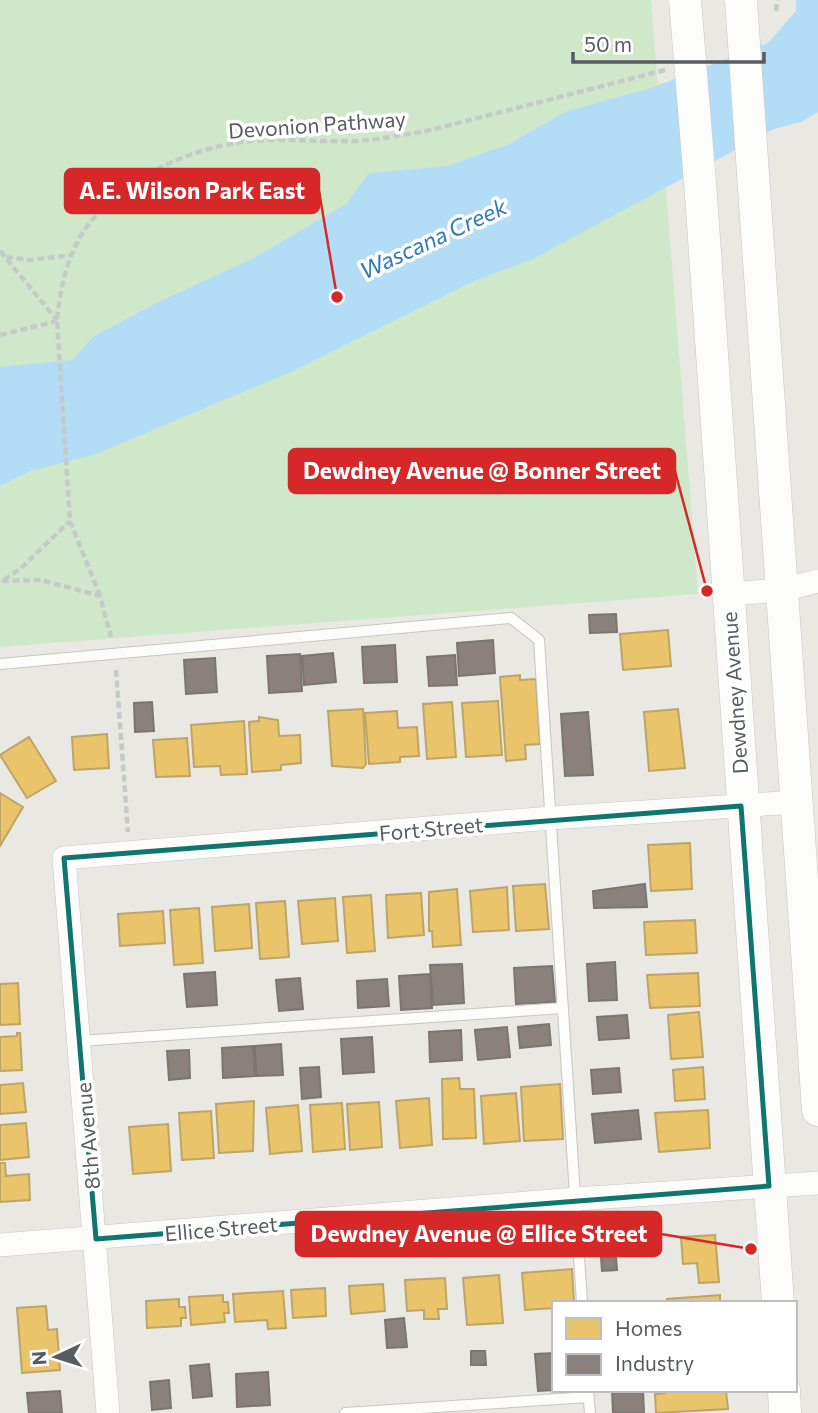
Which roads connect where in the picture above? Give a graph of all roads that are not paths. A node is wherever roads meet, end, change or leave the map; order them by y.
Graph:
1 (685, 0) edge
2 (741, 0) edge
3 (818, 581) edge
4 (783, 590) junction
5 (728, 594) junction
6 (0, 664) edge
7 (798, 802) junction
8 (741, 806) junction
9 (551, 818) junction
10 (64, 858) joint
11 (563, 1008) junction
12 (80, 1041) junction
13 (818, 1110) edge
14 (818, 1183) edge
15 (769, 1186) junction
16 (576, 1199) junction
17 (96, 1239) junction
18 (0, 1245) edge
19 (582, 1301) edge
20 (778, 1301) edge
21 (784, 1392) edge
22 (588, 1394) edge
23 (108, 1413) edge
24 (345, 1413) edge
25 (590, 1413) edge
26 (785, 1413) edge

1 - 5 main road, Dewdney Avenue, bridge
2 - 4 main road, bridge
3 - 4 street
4 - 5 street
4 - 7 main road
5 - 8 main road, Dewdney Avenue
6 - 9 lane
7 - 8 street, Fort Street
7 - 13 main road
8 - 9 street, Fort Street
8 - 15 main road, Dewdney Avenue
9 - 10 street, Fort Street
9 - 11 lane
10 - 12 street, 8th Avenue
11 - 12 lane
11 - 16 lane
12 - 17 street, 8th Avenue
14 - 15 street, Ellice Street
15 - 16 street, Ellice Street
15 - 20 main road, Dewdney Avenue
16 - 17 street, Ellice Street
16 - 19 lane
17 - 18 street, Ellice Street
17 - 23 street, 8th Avenue
21 - 26 main road
22 - 24 lane
22 - 25 lane

